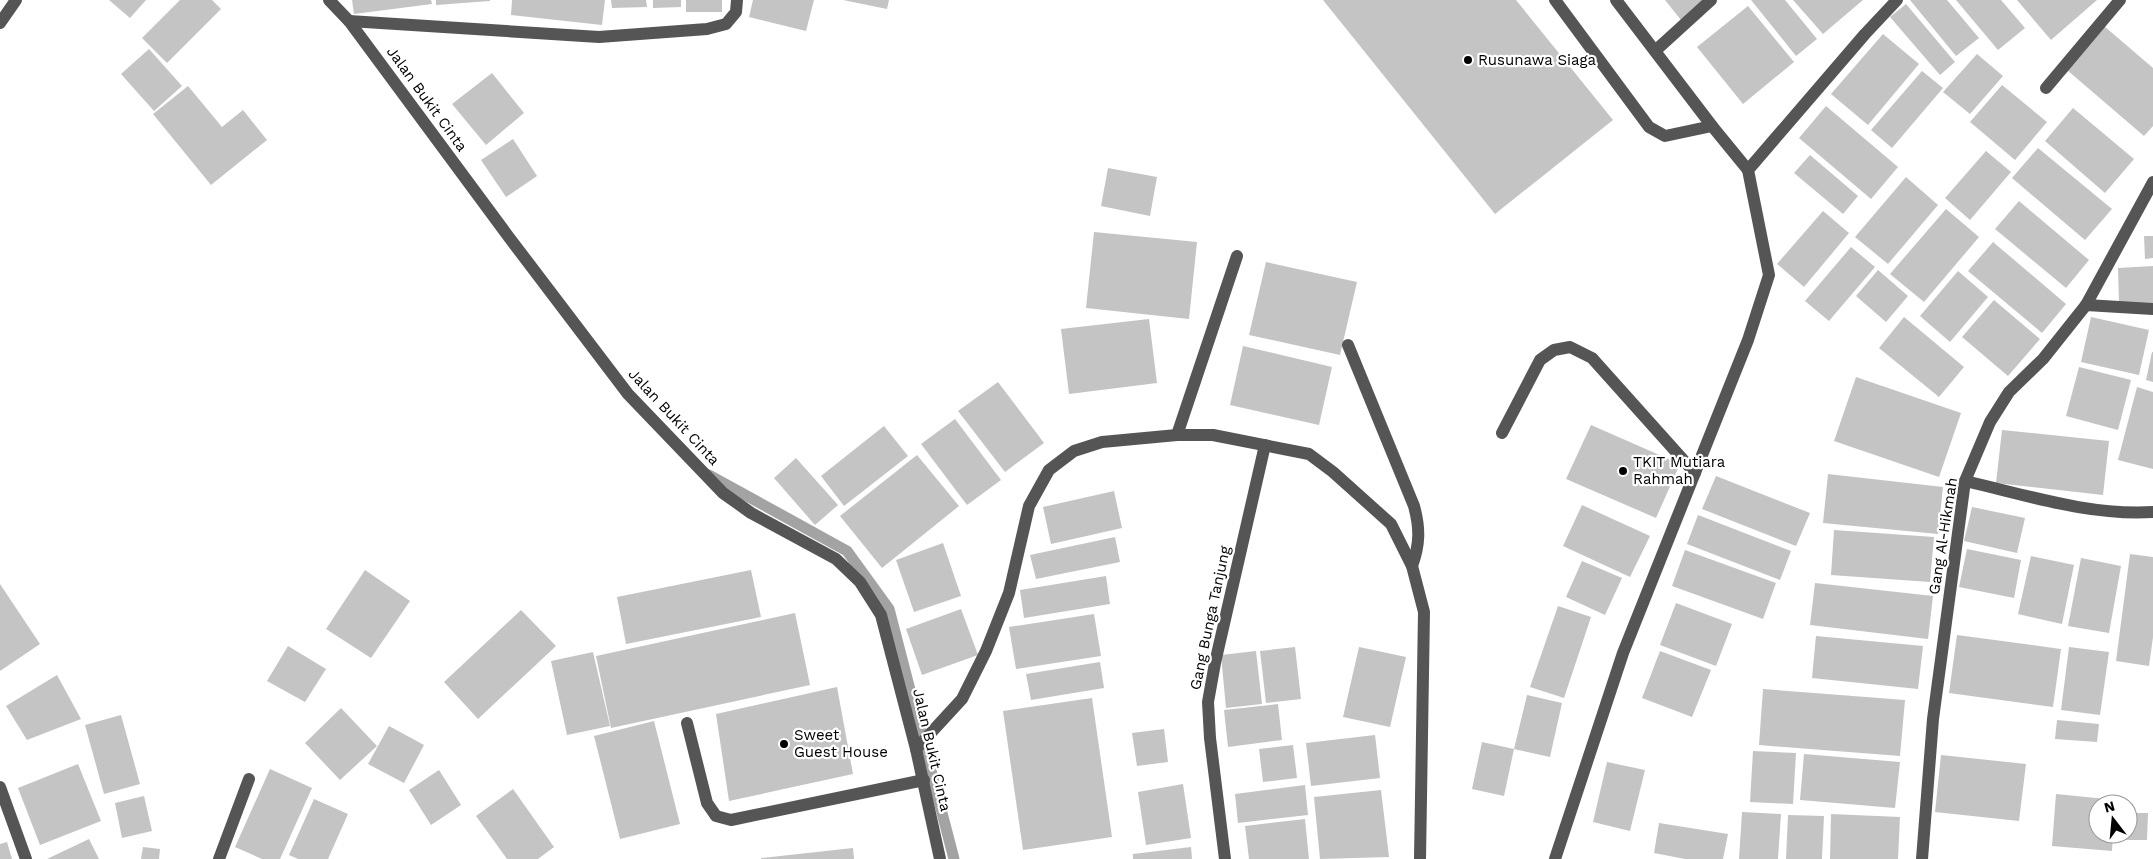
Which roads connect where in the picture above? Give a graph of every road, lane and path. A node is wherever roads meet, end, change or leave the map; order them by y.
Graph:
1 (16, 0) edge
2 (329, 0) edge
3 (738, 0) edge
4 (1554, 0) edge
5 (1616, 0) edge
6 (1712, 0) edge
7 (1898, 0) edge
8 (2120, 0) edge
9 (349, 21) junction
10 (0, 23) edge
11 (1655, 51) junction
12 (2046, 88) dead end
13 (1712, 126) junction
14 (1748, 170) junction
15 (2153, 182) edge
16 (1237, 256) dead end
17 (2086, 305) junction
18 (2153, 309) edge
19 (1348, 345) dead end
20 (1502, 433) dead end
21 (1177, 435) junction
22 (1266, 445) junction
23 (1695, 473) junction
24 (1965, 480) junction
25 (2153, 512) edge
26 (1412, 566) junction
27 (687, 724) dead end
28 (916, 748) junction
29 (249, 779) dead end
30 (924, 780) junction
31 (0, 787) edge
32 (26, 859) edge
33 (219, 859) edge
34 (940, 859) edge
35 (1225, 859) edge
36 (1420, 859) edge
37 (1555, 859) edge
38 (1922, 859) edge

1 - 10 street
2 - 9 street, Jalan Bukit Cinta
3 - 9 street
4 - 13 street
5 - 11 street
6 - 11 street
7 - 14 street
8 - 12 street
9 - 28 street, Jalan Bukit Cinta
11 - 13 street
13 - 14 street
14 - 23 street
15 - 17 street, Gang Al-Hikmah
16 - 21 street
17 - 18 street
17 - 24 street, Gang Al-Hikmah
19 - 26 street
20 - 23 street
21 - 22 street
21 - 28 street
22 - 26 street
22 - 35 street, Gang Bunga Tanjung
23 - 37 street
24 - 25 street
24 - 38 street, Gang Al-Hikmah
26 - 36 street
27 - 30 street
28 - 30 street, Jalan Bukit Cinta
29 - 33 street
30 - 34 street, Jalan Bukit Cinta
31 - 32 street

